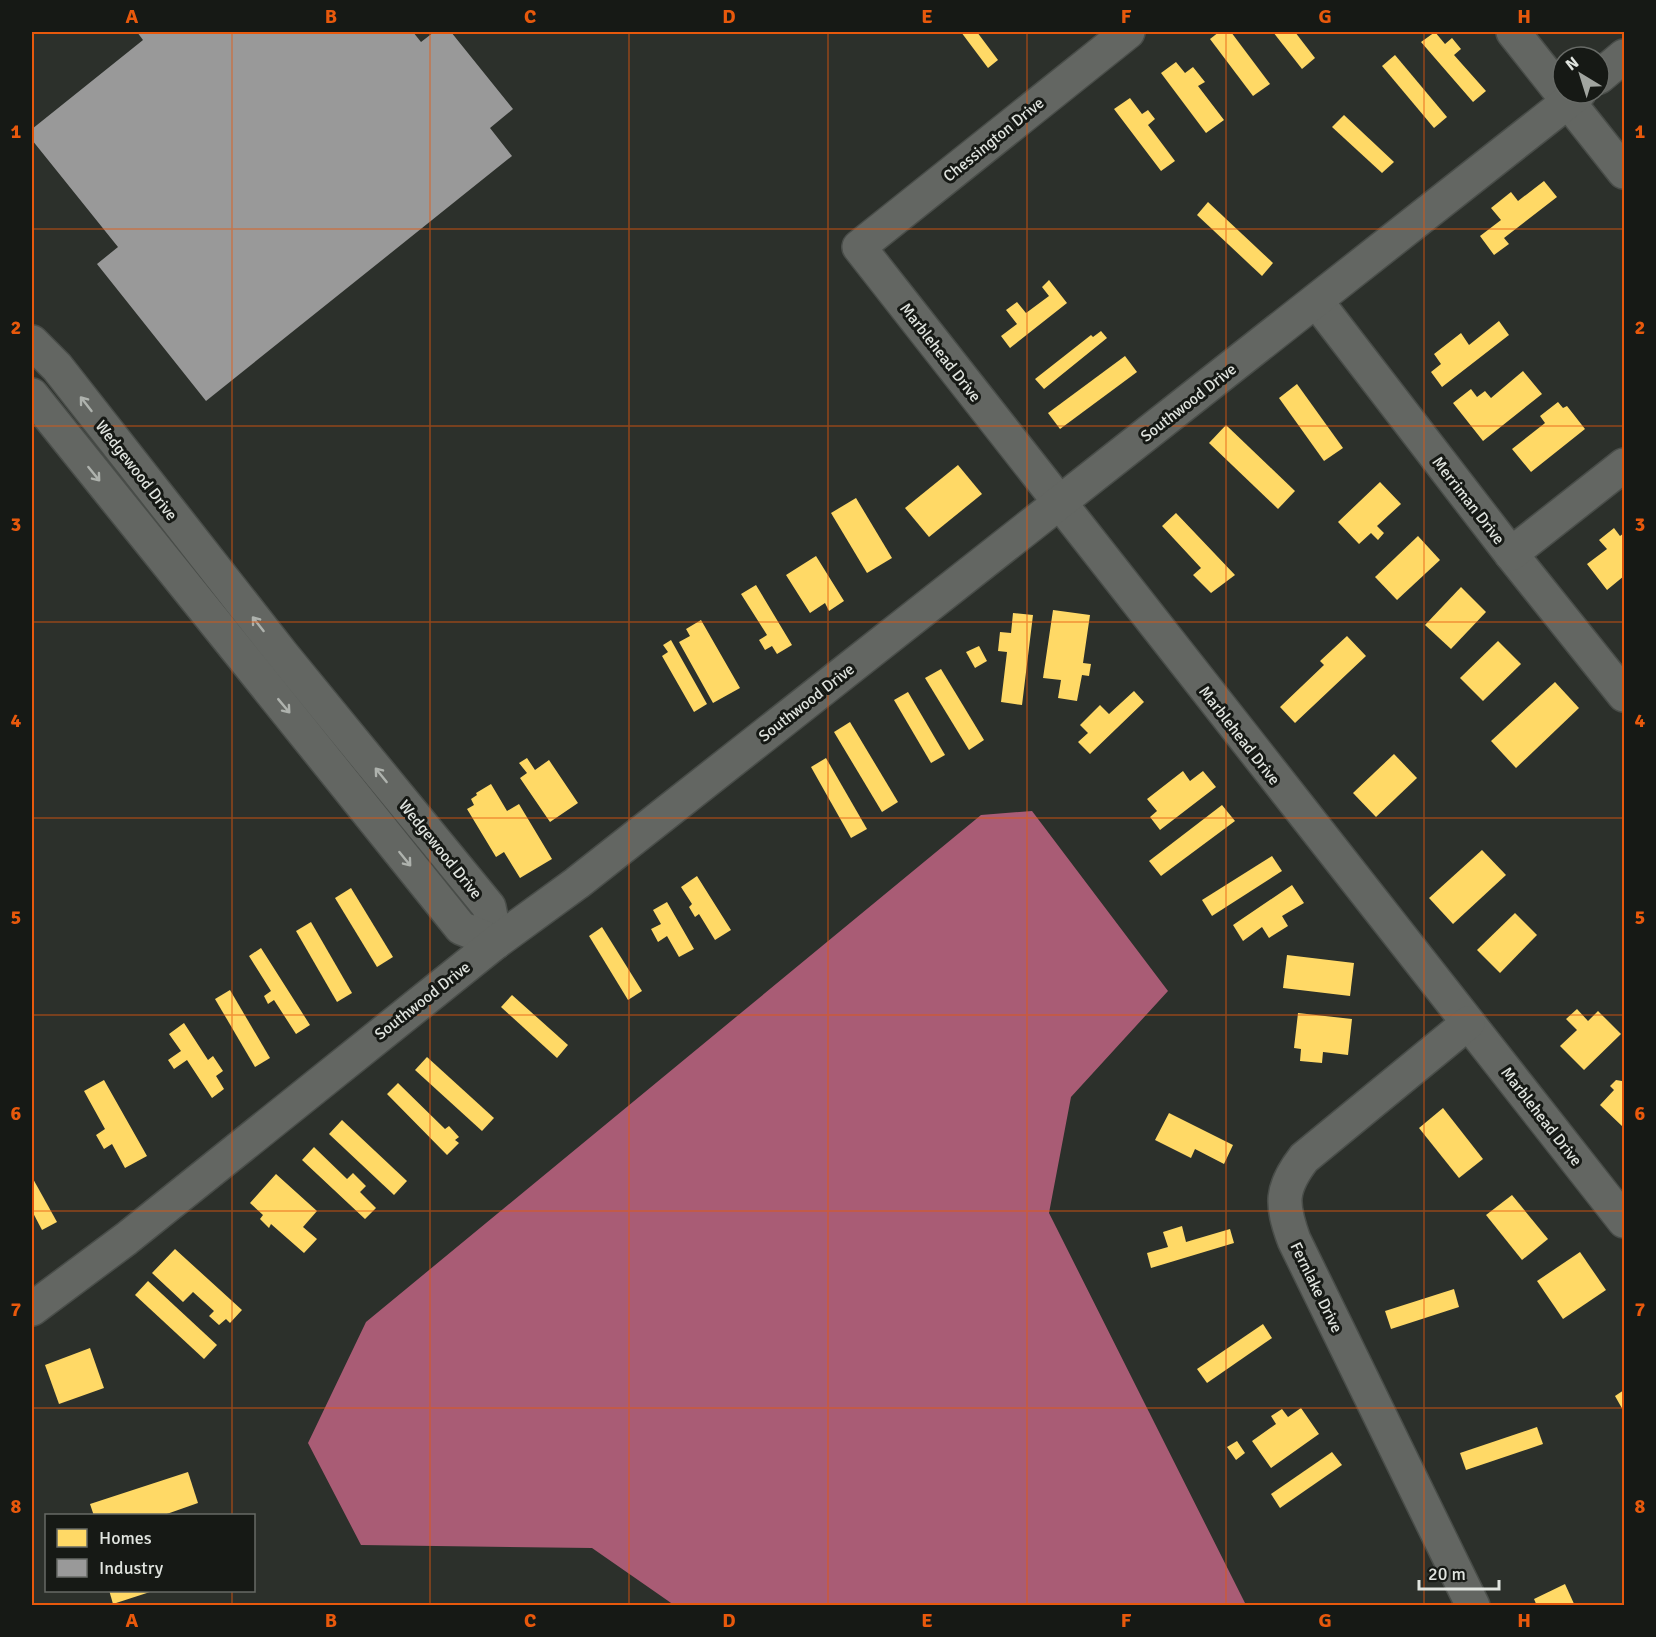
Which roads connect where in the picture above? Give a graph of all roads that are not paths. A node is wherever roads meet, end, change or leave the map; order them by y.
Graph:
1 (1128, 32) edge
2 (1513, 32) edge
3 (1624, 56) edge
4 (1611, 67) edge
5 (1551, 72) edge
6 (1564, 105) edge
7 (1579, 105) edge
8 (1624, 172) edge
9 (859, 247) joint
10 (1317, 302) junction
11 (32, 342) edge
12 (32, 395) edge
13 (1624, 465) edge
14 (1059, 503) junction
15 (1511, 554) junction
16 (1624, 695) edge
17 (496, 942) junction
18 (1468, 1023) junction
19 (1624, 1221) edge
20 (32, 1309) edge
21 (1473, 1605) edge

1 - 9 street, Chessington Drive
2 - 5 street
3 - 4 street
6 - 10 street, Southwood Drive
7 - 8 street
9 - 14 street, Marblehead Drive
10 - 14 street, Southwood Drive
10 - 15 street, Merriman Drive
17 -> 11 street, Wedgewood Drive
12 -> 17 street, Wedgewood Drive
13 - 15 street
14 - 17 street, Southwood Drive
14 - 18 street, Marblehead Drive
15 - 16 street, Merriman Drive
17 - 20 street, Southwood Drive
18 - 19 street, Marblehead Drive
18 - 21 street, Fernlake Drive

